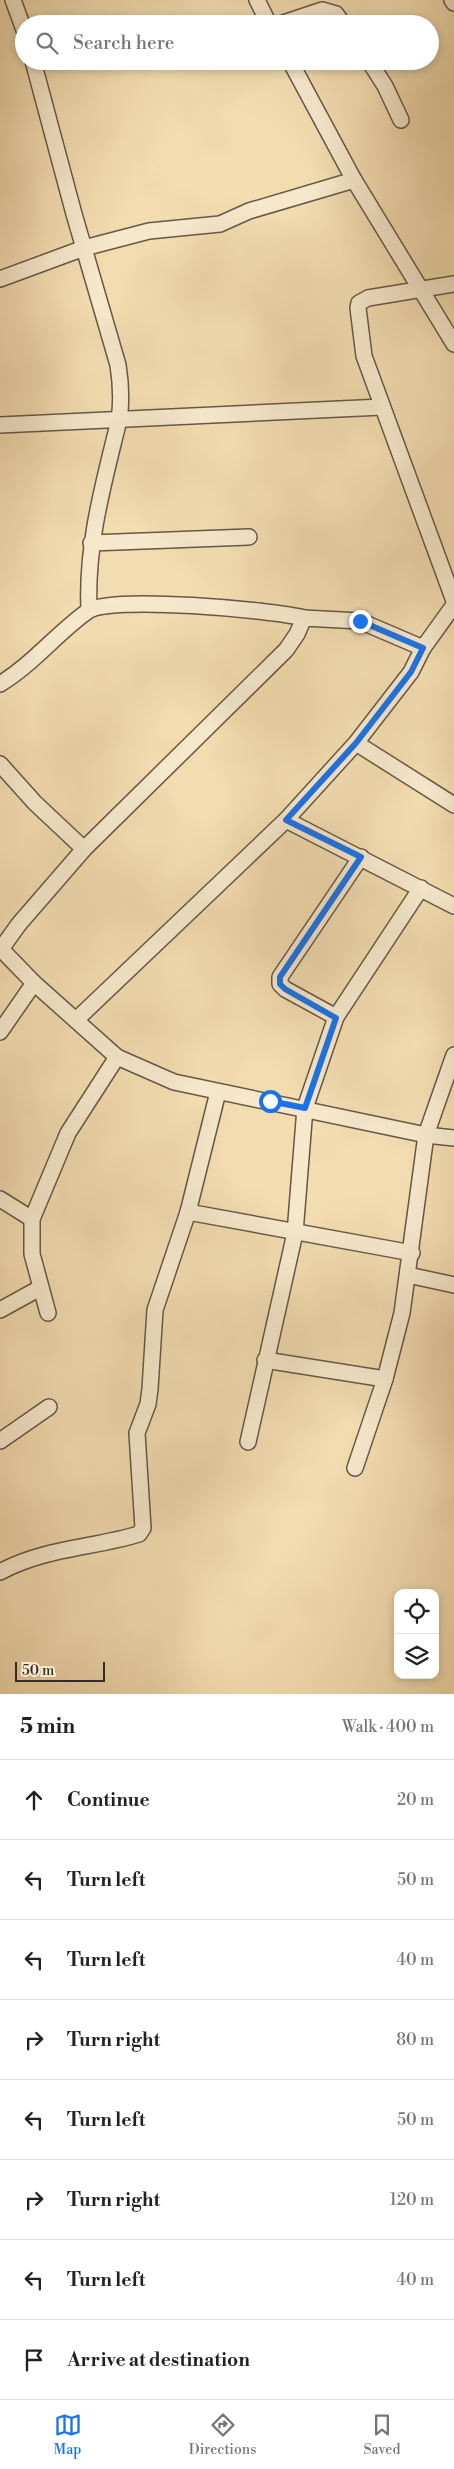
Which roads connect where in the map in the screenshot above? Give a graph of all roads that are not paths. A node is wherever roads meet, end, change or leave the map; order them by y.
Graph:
1 (13, 0) edge
2 (257, 0) edge
3 (18, 15) edge
4 (265, 15) edge
5 (307, 15) edge
6 (337, 15) edge
7 (36, 70) edge
8 (295, 70) edge
9 (375, 70) edge
10 (401, 120) dead end
11 (354, 180) junction
12 (84, 248) junction
13 (0, 279) edge
14 (454, 284) edge
15 (421, 289) junction
16 (454, 344) edge
17 (382, 407) junction
18 (119, 420) junction
19 (0, 425) edge
20 (249, 538) dead end
21 (91, 543) junction
22 (454, 601) edge
23 (454, 605) edge
24 (90, 609) junction
25 (304, 618) junction
26 (423, 648) junction
27 (0, 684) edge
28 (356, 743) junction
29 (0, 764) edge
30 (454, 805) edge
31 (286, 820) junction
32 (84, 849) junction
33 (361, 857) junction
34 (420, 888) junction
35 (454, 906) edge
36 (1, 948) edge
37 (34, 983) junction
38 (336, 1018) junction
39 (76, 1020) junction
40 (0, 1032) edge
41 (454, 1056) edge
42 (117, 1057) junction
43 (218, 1092) junction
44 (305, 1108) junction
45 (426, 1135) junction
46 (454, 1138) edge
47 (0, 1199) edge
48 (188, 1212) junction
49 (32, 1219) junction
50 (295, 1232) junction
51 (412, 1253) junction
52 (408, 1275) junction
53 (454, 1285) edge
54 (40, 1288) junction
55 (0, 1310) edge
56 (48, 1313) dead end
57 (266, 1360) junction
58 (385, 1379) junction
59 (49, 1407) dead end
60 (0, 1441) edge
61 (248, 1442) dead end
62 (355, 1468) dead end
63 (0, 1572) edge

1 - 3 street
2 - 4 street
5 - 6 street
7 - 12 street
8 - 11 street
9 - 10 street
11 - 12 street
11 - 15 street
12 - 13 street
12 - 18 street
14 - 15 street
15 - 16 street
15 - 17 street
17 - 18 street
17 - 22 street
18 - 19 street
18 - 21 street
20 - 21 street
21 - 24 street
23 - 26 street
24 - 25 street
24 - 27 street
25 - 26 street
25 - 32 street
26 - 28 street
28 - 30 street
28 - 31 street
29 - 32 street
31 - 33 street
31 - 39 street
32 - 36 street
33 - 34 street
33 - 38 street
34 - 35 street
34 - 38 street
36 - 37 street
37 - 39 street
37 - 40 street
38 - 44 street
39 - 42 street
41 - 45 street
42 - 43 street
42 - 49 street
43 - 44 street
43 - 48 street
44 - 45 street
44 - 50 street
45 - 46 street
45 - 51 street
47 - 49 street
48 - 50 street
48 - 63 street
49 - 54 street
50 - 51 street
50 - 57 street
51 - 52 street
52 - 53 street
52 - 58 street
54 - 55 street
54 - 56 street
57 - 58 street
57 - 61 street
58 - 62 street
59 - 60 street

